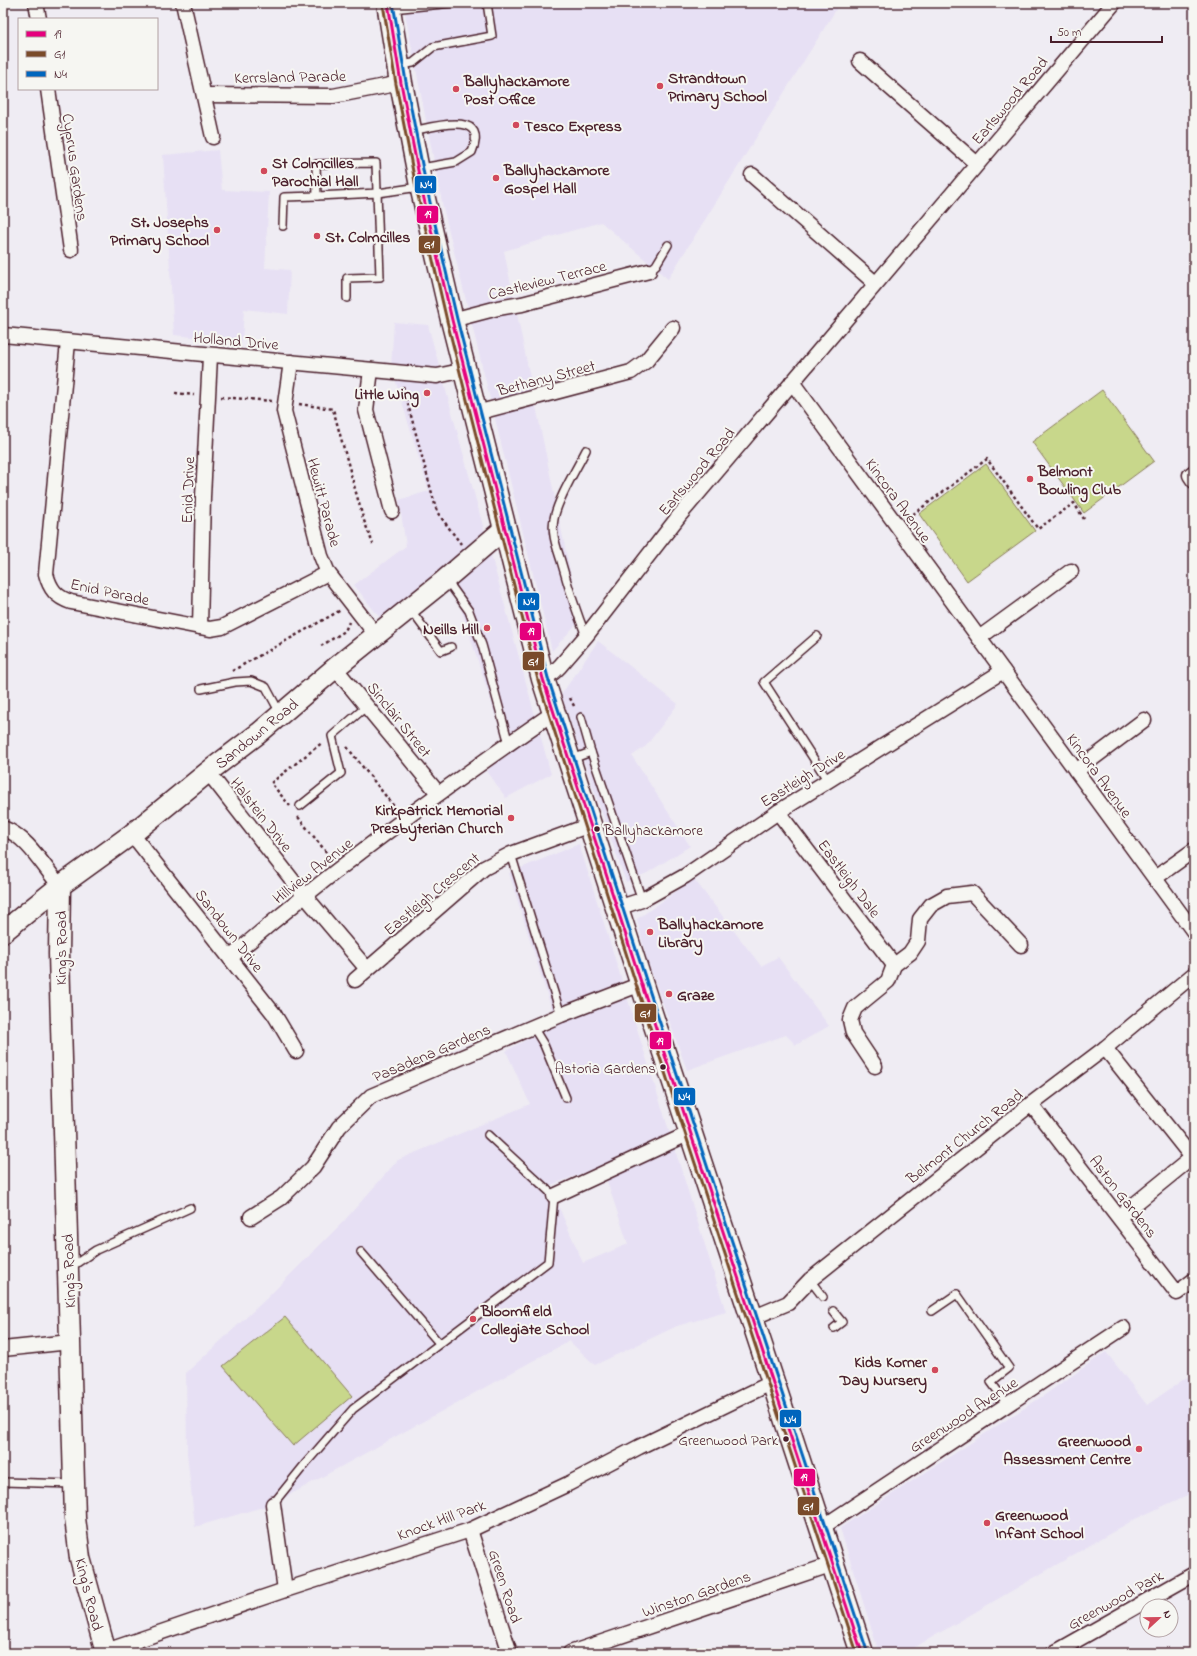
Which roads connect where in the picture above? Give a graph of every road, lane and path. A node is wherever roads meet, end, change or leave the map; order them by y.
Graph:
1 (36, 3) edge
2 (184, 3) edge
3 (453, 3) edge
4 (487, 3) edge
5 (1114, 3) edge
6 (389, 6) edge
7 (38, 18) edge
8 (860, 61) dead end
9 (400, 74) junction
10 (48, 90) edge
11 (204, 95) junction
12 (410, 132) junction
13 (213, 137) dead end
14 (978, 164) junction
15 (752, 175) dead end
16 (419, 178) junction
17 (378, 193) junction
18 (317, 196) junction
19 (283, 226) dead end
20 (668, 245) dead end
21 (71, 250) dead end
22 (649, 271) joint
23 (875, 283) junction
24 (347, 298) dead end
25 (452, 320) junction
26 (673, 328) dead end
27 (3, 335) edge
28 (68, 342) junction
29 (210, 356) junction
30 (291, 362) junction
31 (371, 370) junction
32 (465, 370) junction
33 (399, 373) junction
34 (792, 382) junction
35 (476, 413) junction
36 (586, 450) dead end
37 (1194, 472) edge
38 (1194, 481) edge
39 (392, 512) dead end
40 (1084, 519) dead end
41 (897, 526) junction
42 (504, 529) junction
43 (471, 557) junction
44 (1071, 571) dead end
45 (328, 573) junction
46 (446, 579) junction
47 (354, 606) junction
48 (410, 609) junction
49 (200, 627) junction
50 (377, 636) junction
51 (586, 636) junction
52 (817, 636) dead end
53 (979, 638) junction
54 (321, 646) dead end
55 (451, 647) dead end
56 (336, 668) junction
57 (231, 671) dead end
58 (1003, 671) junction
59 (543, 679) junction
60 (200, 689) dead end
61 (566, 692) dead end
62 (367, 706) junction
63 (553, 713) junction
64 (280, 715) junction
65 (581, 717) joint
66 (1144, 720) dead end
67 (335, 733) junction
68 (509, 744) junction
69 (591, 752) junction
70 (568, 761) junction
71 (1076, 771) junction
72 (208, 772) junction
73 (828, 781) junction
74 (438, 793) junction
75 (300, 806) dead end
76 (778, 812) junction
77 (404, 818) junction
78 (590, 825) junction
79 (3, 828) edge
80 (132, 834) junction
81 (1194, 850) edge
82 (510, 854) junction
83 (1155, 878) junction
84 (60, 886) junction
85 (305, 895) junction
86 (642, 900) junction
87 (617, 908) junction
88 (3, 932) edge
89 (1194, 932) edge
90 (1021, 945) dead end
91 (230, 958) junction
92 (894, 965) junction
93 (367, 969) junction
94 (1194, 974) edge
95 (356, 980) dead end
96 (641, 984) junction
97 (560, 1015) junction
98 (534, 1027) junction
99 (1105, 1048) junction
100 (296, 1051) dead end
101 (875, 1066) dead end
102 (566, 1098) dead end
103 (1031, 1104) junction
104 (690, 1134) junction
105 (488, 1136) dead end
106 (1193, 1158) edge
107 (554, 1196) junction
108 (190, 1208) dead end
109 (251, 1217) dead end
110 (1118, 1217) junction
111 (360, 1252) dead end
112 (68, 1270) junction
113 (810, 1280) junction
114 (1194, 1280) edge
115 (823, 1297) dead end
116 (833, 1311) dead end
117 (932, 1312) dead end
118 (752, 1318) junction
119 (834, 1328) dead end
120 (1123, 1328) dead end
121 (70, 1342) junction
122 (439, 1343) junction
123 (3, 1349) edge
124 (773, 1382) junction
125 (1008, 1405) junction
126 (3, 1482) edge
127 (73, 1484) junction
128 (273, 1504) joint
129 (822, 1528) junction
130 (470, 1530) junction
131 (833, 1564) junction
132 (1194, 1574) edge
133 (285, 1590) junction
134 (106, 1652) edge
135 (510, 1653) edge
136 (570, 1653) edge
137 (862, 1653) edge
138 (1054, 1653) edge

1 - 7 street
2 - 11 street
3 - 6 lane
4 - 9 lane
5 - 14 street, Earlswood Road
6 - 9 main road
8 - 14 street, Earlswood Road
9 - 11 street, Kerrsland Parade
9 - 12 main road
10 - 21 street, Cyprus Gardens
11 - 13 street
12 - 16 main road
12 - 16 lane
14 - 23 street, Earlswood Road
15 - 23 street
16 - 17 lane
16 - 25 main road
17 - 18 lane
17 - 18 lane
17 - 24 lane
18 - 19 lane
20 - 22 lane
22 - 25 street, Castleview Terrace
23 - 34 street, Earlswood Road
25 - 32 main road
26 - 35 street, Bethany Street
27 - 28 street, Holland Drive
28 - 29 street, Holland Drive
28 - 49 street, Enid Parade
29 - 30 street, Holland Drive
29 - 49 street, Enid Drive
30 - 31 street, Holland Drive
30 - 45 street, Hewitt Parade
31 - 33 street, Holland Drive
31 - 39 street
32 - 33 street, Holland Drive
32 - 35 main road
33 - 43 path
34 - 41 street, Kincora Avenue
34 - 51 street, Earlswood Road
35 - 42 main road
36 - 51 lane
37 - 38 street
40 - 41 path
41 - 53 street, Kincora Avenue
42 - 43 street, Sandown Road
42 - 59 main road
43 - 46 street, Sandown Road
44 - 53 street
45 - 47 street, Hewitt Parade
45 - 49 street, Enid Parade
46 - 48 street, Sandown Road
46 - 68 lane
47 - 50 street, Hewitt Parade
47 - 54 path
47 - 57 path
48 - 50 street, Sandown Road
48 - 55 lane
50 - 56 street, Sandown Road
51 - 59 street, Earlswood Road
52 - 73 lane
53 - 58 street, Kincora Avenue
56 - 62 street, Sinclair Street
56 - 64 street, Sandown Road
58 - 71 street, Kincora Avenue
58 - 73 street, Eastleigh Drive
59 - 63 main road
60 - 64 lane
61 - 65 path
62 - 67 lane
62 - 74 street, Sinclair Street
63 - 68 street, Hillview Avenue
63 - 70 main road
64 - 72 street, Sandown Road
65 - 69 lane
66 - 71 street
67 - 75 lane
67 - 77 path
68 - 74 street, Hillview Avenue
69 - 70 lane
69 - 86 lane
70 - 78 main road
71 - 83 street, Kincora Avenue
72 - 80 street, Sandown Road
72 - 85 street, Halstein Drive
73 - 76 street, Eastleigh Drive
74 - 77 street, Hillview Avenue
76 - 86 street, Eastleigh Drive
76 - 92 street, Eastleigh Dale
77 - 85 street, Hillview Avenue
78 - 82 street, Eastleigh Crescent
78 - 87 main road
79 - 84 street
80 - 84 street, Sandown Road
80 - 91 street, Sandown Drive
81 - 83 street
82 - 93 street, Eastleigh Crescent
82 - 97 lane
83 - 89 street, Kincora Avenue
84 - 88 street, Sandown Road
84 - 112 street, King's Road
85 - 91 street, Hillview Avenue
85 - 93 street
86 - 87 street, Eastleigh Drive
87 - 96 main road
90 - 92 street
91 - 100 street, Sandown Drive
92 - 101 street
93 - 95 street, Eastleigh Crescent
94 - 99 street, Belmont Church Road
96 - 97 street, Pasadena Gardens
96 - 104 main road
97 - 98 street, Pasadena Gardens
98 - 102 lane
98 - 109 street, Pasadena Gardens
99 - 103 street, Belmont Church Road
99 - 106 street
103 - 110 street, Aston Gardens
103 - 113 street, Belmont Church Road
104 - 107 street
104 - 118 main road
105 - 107 lane
106 - 110 street
107 - 122 lane
108 - 112 lane
110 - 114 street, Aston Gardens
111 - 122 lane
112 - 121 street, King's Road
113 - 115 lane
113 - 118 street, Belmont Church Road
116 - 119 lane
117 - 125 lane
118 - 124 main road
120 - 125 street, Greenwood Avenue
121 - 123 street
121 - 127 street, King's Road
122 - 128 lane
124 - 129 main road
124 - 130 street, Knock Hill Park
125 - 129 street, Greenwood Avenue
126 - 127 lane
127 - 134 street, King's Road
128 - 133 street
129 - 131 main road
130 - 133 street, Knock Hill Park
130 - 135 street, Green Road
131 - 136 street, Winston Gardens
131 - 137 main road
132 - 138 street, Greenwood Park
133 - 134 street, Knock Hill Park

